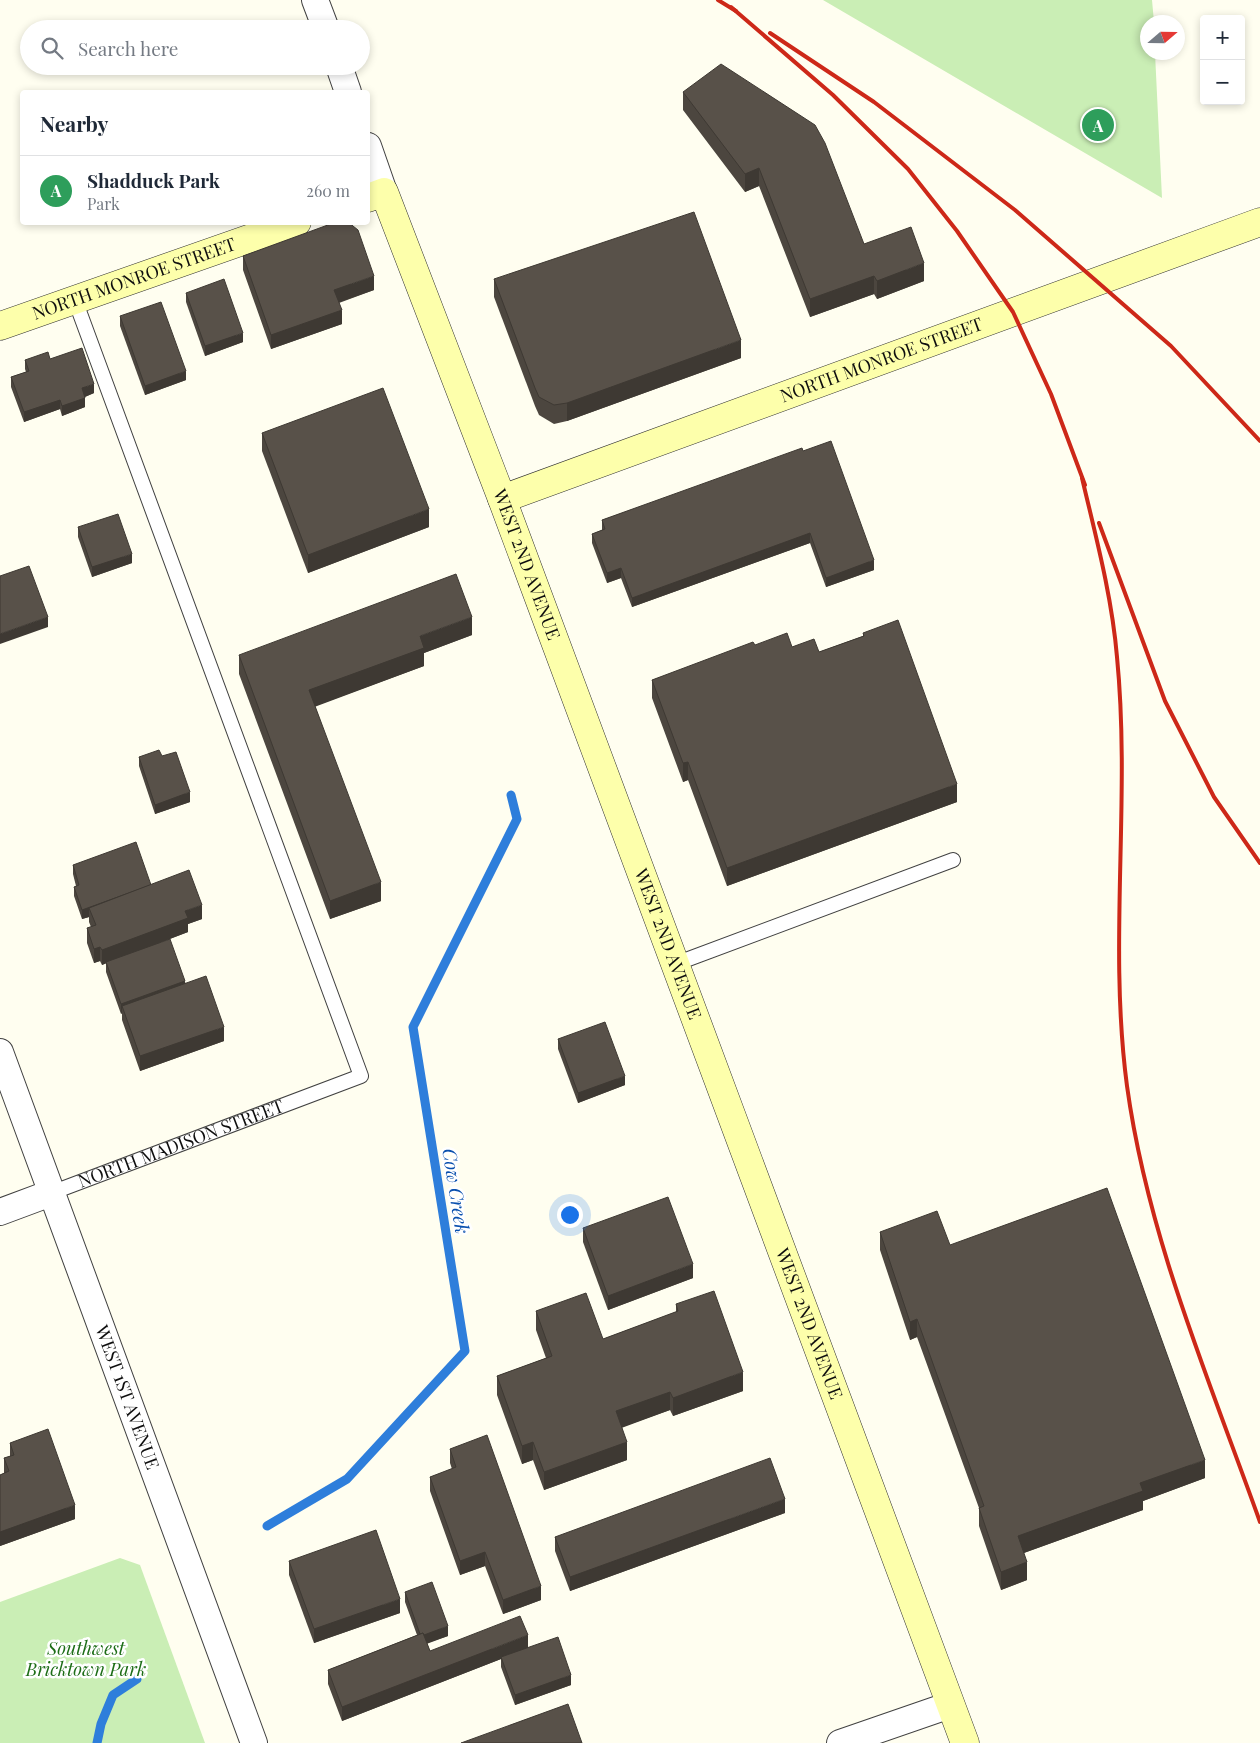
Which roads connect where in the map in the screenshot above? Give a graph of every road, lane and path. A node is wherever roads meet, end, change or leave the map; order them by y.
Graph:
1 (315, 0) edge
2 (323, 20) edge
3 (342, 75) edge
4 (347, 90) edge
5 (370, 158) edge
6 (376, 195) edge
7 (1260, 222) edge
8 (288, 225) edge
9 (75, 300) junction
10 (0, 326) edge
11 (502, 499) junction
12 (953, 860) dead end
13 (675, 964) junction
14 (0, 1052) edge
15 (51, 1193) junction
16 (0, 1212) edge
17 (950, 1705) junction
18 (254, 1743) edge
19 (840, 1743) edge
20 (965, 1743) edge

1 - 2 street
3 - 4 street
5 - 6 street, WEST 2ND AVENUE
6 - 11 street, WEST 2ND AVENUE
7 - 11 street, NORTH MONROE STREET
8 - 9 street, NORTH MONROE STREET
9 - 10 street, NORTH MONROE STREET
9 - 15 lane, NORTH MADISON STREET
11 - 13 street, WEST 2ND AVENUE
12 - 13 lane
13 - 17 street, WEST 2ND AVENUE
14 - 15 street, WEST 1ST AVENUE
15 - 16 street, NORTH MADISON STREET
15 - 18 street, WEST 1ST AVENUE
17 - 19 street
17 - 20 street, WEST 2ND AVENUE

